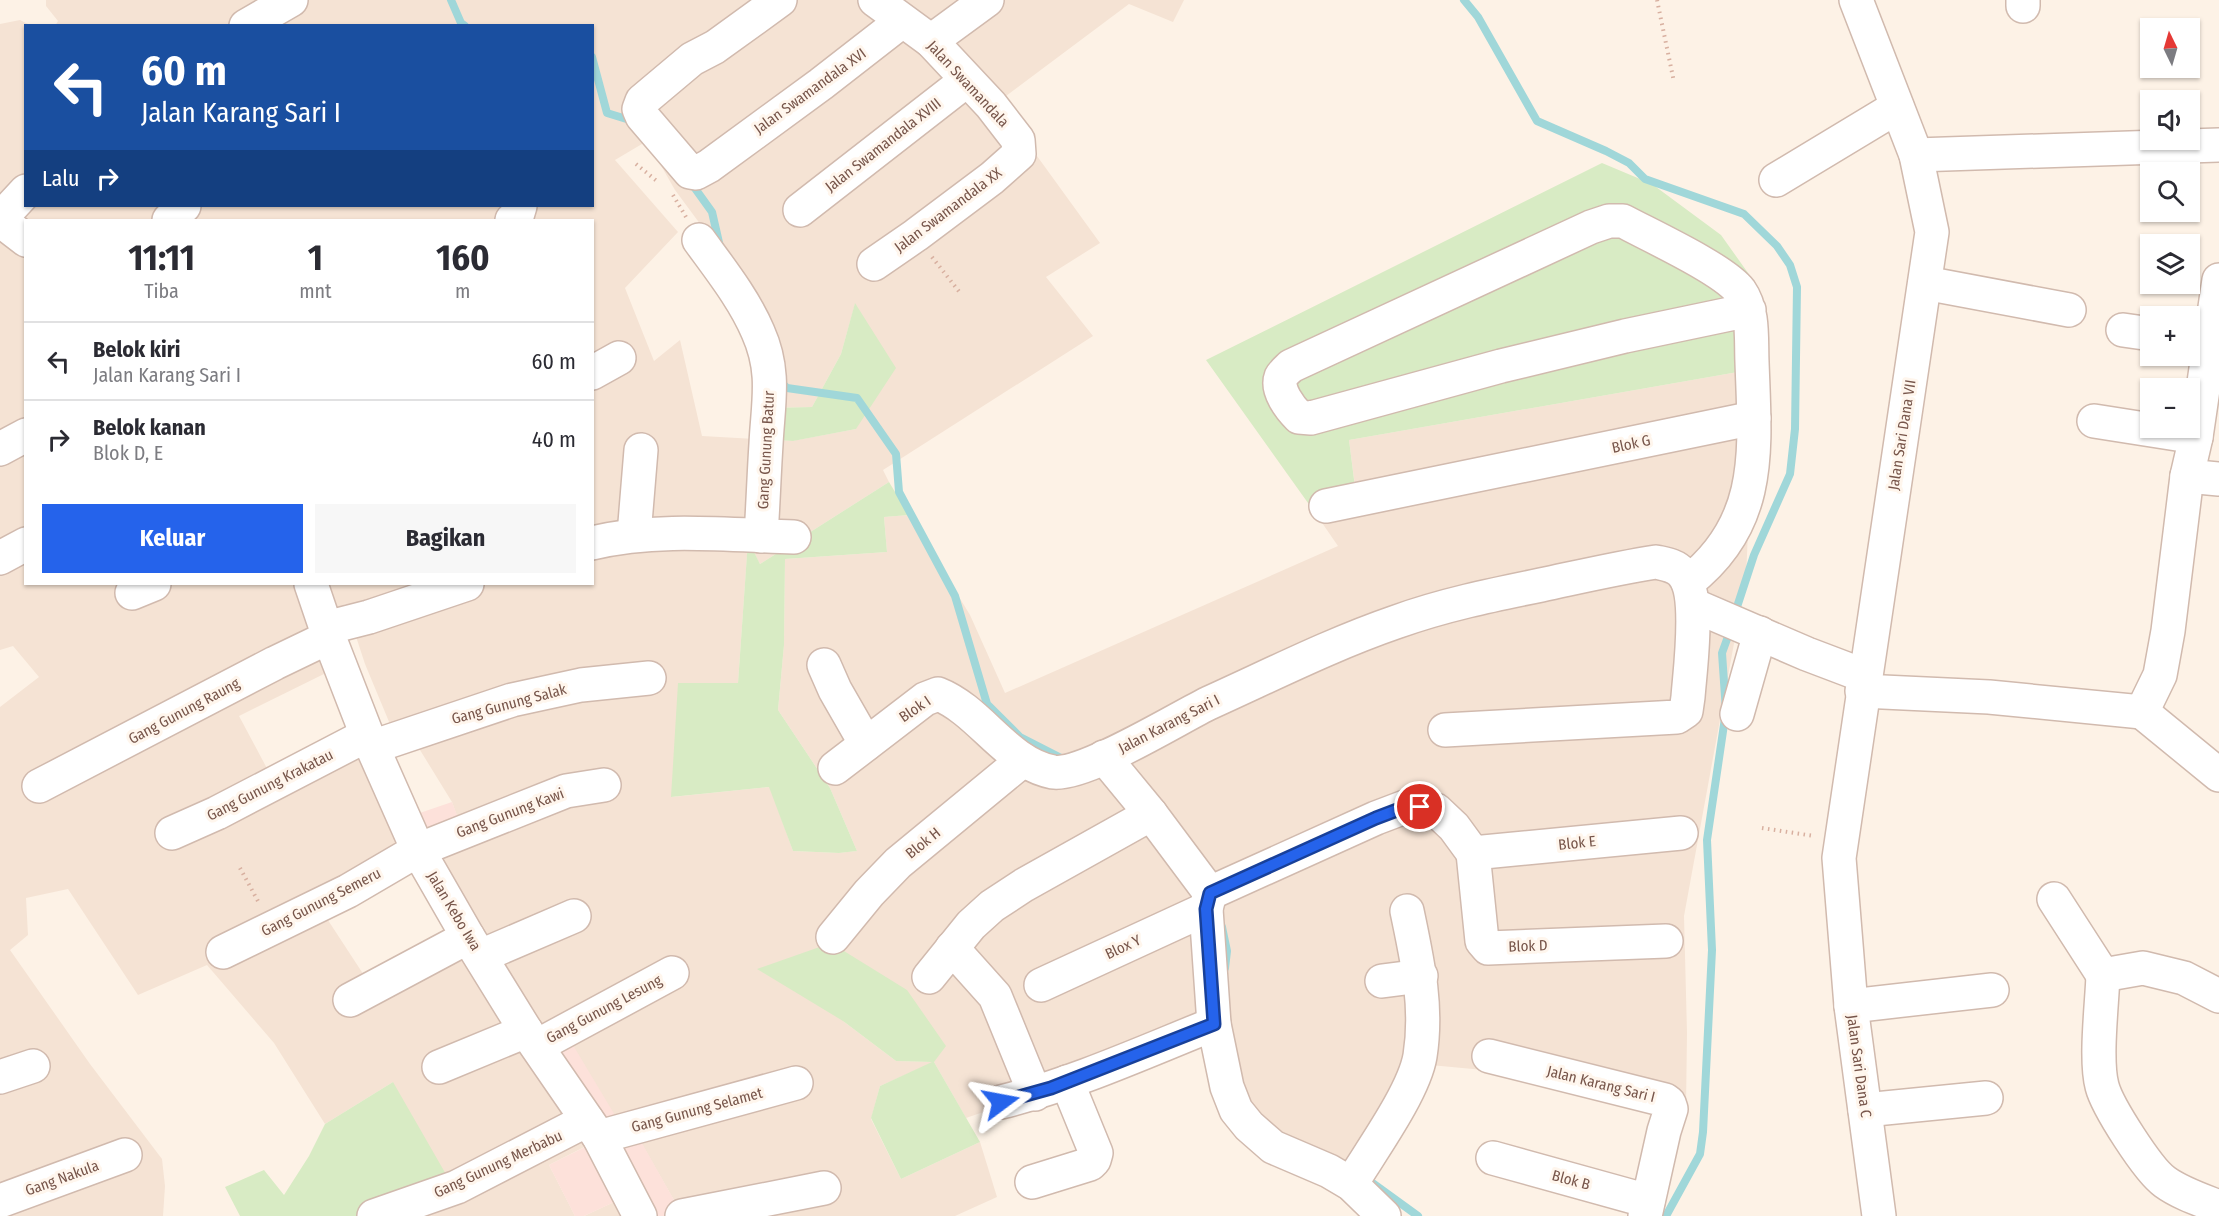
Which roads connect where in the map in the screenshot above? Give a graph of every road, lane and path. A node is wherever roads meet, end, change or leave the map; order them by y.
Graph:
1 (291, 0) edge
2 (780, 0) edge
3 (875, 0) edge
4 (987, 0) edge
5 (1657, 0) edge
6 (1856, 0) edge
7 (902, 21) junction
8 (249, 24) edge
9 (931, 41) junction
10 (967, 80) junction
11 (1674, 82) dead end
12 (1897, 107) junction
13 (2219, 145) edge
14 (1019, 154) joint
15 (1916, 155) junction
16 (636, 164) dead end
17 (1776, 180) dead end
18 (663, 186) dead end
19 (24, 193) edge
20 (672, 194) dead end
21 (183, 207) edge
22 (800, 210) dead end
23 (170, 219) edge
24 (0, 220) edge
25 (916, 235) junction
26 (24, 238) edge
27 (699, 240) joint
28 (874, 264) dead end
29 (2219, 280) edge
30 (1925, 283) junction
31 (961, 294) dead end
32 (1749, 310) junction
33 (2069, 310) dead end
34 (2200, 341) edge
35 (1754, 418) junction
36 (2094, 421) dead end
37 (2140, 428) edge
38 (24, 436) edge
39 (2196, 438) edge
40 (0, 449) edge
41 (641, 450) dead end
42 (2187, 476) junction
43 (2219, 479) edge
44 (1326, 506) dead end
45 (634, 535) junction
46 (761, 536) junction
47 (794, 537) dead end
48 (594, 543) edge
49 (24, 545) edge
50 (0, 558) edge
51 (311, 585) edge
52 (464, 585) edge
53 (1716, 611) junction
54 (328, 632) junction
55 (824, 665) dead end
56 (649, 678) dead end
57 (1864, 683) junction
58 (2142, 712) junction
59 (1737, 714) dead end
60 (1445, 730) dead end
61 (370, 741) junction
62 (866, 744) junction
63 (1104, 757) junction
64 (1023, 760) junction
65 (835, 768) dead end
66 (2219, 775) edge
67 (604, 785) dead end
68 (39, 786) dead end
69 (1151, 814) junction
70 (1762, 828) dead end
71 (172, 833) dead end
72 (1681, 833) dead end
73 (1841, 840) junction
74 (418, 850) junction
75 (1473, 853) junction
76 (240, 868) dead end
77 (1840, 880) joint
78 (2054, 899) dead end
79 (1208, 901) junction
80 (1407, 911) dead end
81 (574, 916) dead end
82 (273, 928) junction
83 (833, 937) dead end
84 (1666, 940) dead end
85 (475, 946) junction
86 (952, 948) junction
87 (223, 952) dead end
88 (672, 973) dead end
89 (2103, 975) junction
90 (1421, 976) junction
91 (929, 977) dead end
92 (1382, 981) dead end
93 (1041, 985) dead end
94 (1992, 990) dead end
95 (2219, 996) edge
96 (350, 1000) dead end
97 (1851, 1006) junction
98 (1214, 1024) junction
99 (532, 1038) junction
100 (1489, 1056) dead end
101 (33, 1066) dead end
102 (439, 1067) dead end
103 (0, 1077) edge
104 (1067, 1082) junction
105 (796, 1083) dead end
106 (1035, 1094) junction
107 (1986, 1098) dead end
108 (1001, 1102) dead end
109 (1865, 1110) junction
110 (593, 1129) junction
111 (125, 1155) dead end
112 (1493, 1158) dead end
113 (1032, 1182) dead end
114 (1351, 1184) junction
115 (824, 1188) dead end
116 (0, 1201) edge
117 (1647, 1208) edge
118 (2219, 1208) edge
119 (638, 1215) edge
120 (374, 1216) edge
121 (682, 1216) edge
122 (1384, 1216) edge
123 (1879, 1216) edge

1 - 8 street
2 - 7 street, Jalan Swamandala XVI
3 - 7 street, Jalan Swamandala
4 - 9 street
5 - 11 path
6 - 12 street, Jalan Sari Dana VII
7 - 9 street, Jalan Swamandala
9 - 10 street, Jalan Swamandala
10 - 14 street, Jalan Swamandala
10 - 22 street, Jalan Swamandala XVIII
12 - 15 street, Jalan Sari Dana VII
12 - 17 street
13 - 15 street
14 - 25 street, Jalan Swamandala XX
15 - 30 street, Jalan Sari Dana VII
16 - 18 path
19 - 24 street
20 - 27 path
21 - 23 street
24 - 26 street
25 - 28 street, Jalan Swamandala XX
25 - 31 path
27 - 46 street, Gang Gunung Batur
29 - 34 street
30 - 33 street
30 - 57 street, Jalan Sari Dana VII
32 - 32 street
32 - 35 street
35 - 44 street, Blok G
35 - 53 street
36 - 37 street
38 - 40 street
39 - 42 street
41 - 45 street
42 - 43 street
42 - 58 street
45 - 46 street
45 - 48 street
46 - 47 street
49 - 50 street
51 - 54 street, Jalan Kebo Iwa
52 - 54 street
53 - 57 street, Jalan Karang Sari I
53 - 59 street
53 - 60 street
53 - 63 street, Jalan Karang Sari I
54 - 61 street, Jalan Kebo Iwa
54 - 68 street, Gang Gunung Raung
55 - 62 street
56 - 61 street, Gang Gunung Salak
57 - 58 street, Jalan Karang Sari I
57 - 73 street, Jalan Sari Dana VII
58 - 66 street
61 - 71 street, Gang Gunung Krakatau
61 - 74 street, Jalan Kebo Iwa
62 - 64 street, Blok I
62 - 65 street, Blok I
63 - 64 street
63 - 69 street, Jalan Karang Sari I
64 - 83 street, Blok H
67 - 74 street, Gang Gunung Kawi
69 - 79 street, Jalan Karang Sari I
69 - 86 street
70 - 73 path
72 - 75 street, Blok E
73 - 77 street, Jalan Sari Dana VII
74 - 82 street, Gang Gunung Semeru
74 - 85 street, Jalan Kebo Iwa
75 - 79 street, Blox Y
75 - 84 street, Blok D
76 - 82 path
77 - 97 street, Jalan Sari Dana C
78 - 89 street
79 - 93 street, Blox Y
79 - 98 street
80 - 90 street
81 - 85 street
82 - 87 street, Gang Gunung Semeru
85 - 96 street
85 - 99 street, Jalan Kebo Iwa
86 - 91 street
86 - 106 street
88 - 99 street, Gang Gunung Lesung
89 - 95 street
89 - 118 street
90 - 92 street
90 - 114 street
94 - 97 street
97 - 109 street, Jalan Sari Dana C
98 - 104 street
98 - 114 street
99 - 102 street, Gang Gunung Lesung
99 - 110 street, Jalan Kebo Iwa
100 - 117 street, Jalan Karang Sari I
101 - 103 street
104 - 106 street
104 - 113 street
105 - 110 street, Gang Gunung Selamet
106 - 108 street
107 - 109 street
109 - 123 street, Jalan Sari Dana C
110 - 119 street, Jalan Kebo Iwa
110 - 120 street, Gang Gunung Merbabu
111 - 116 street, Gang Nakula
112 - 117 street, Blok B
114 - 122 street
115 - 121 street

